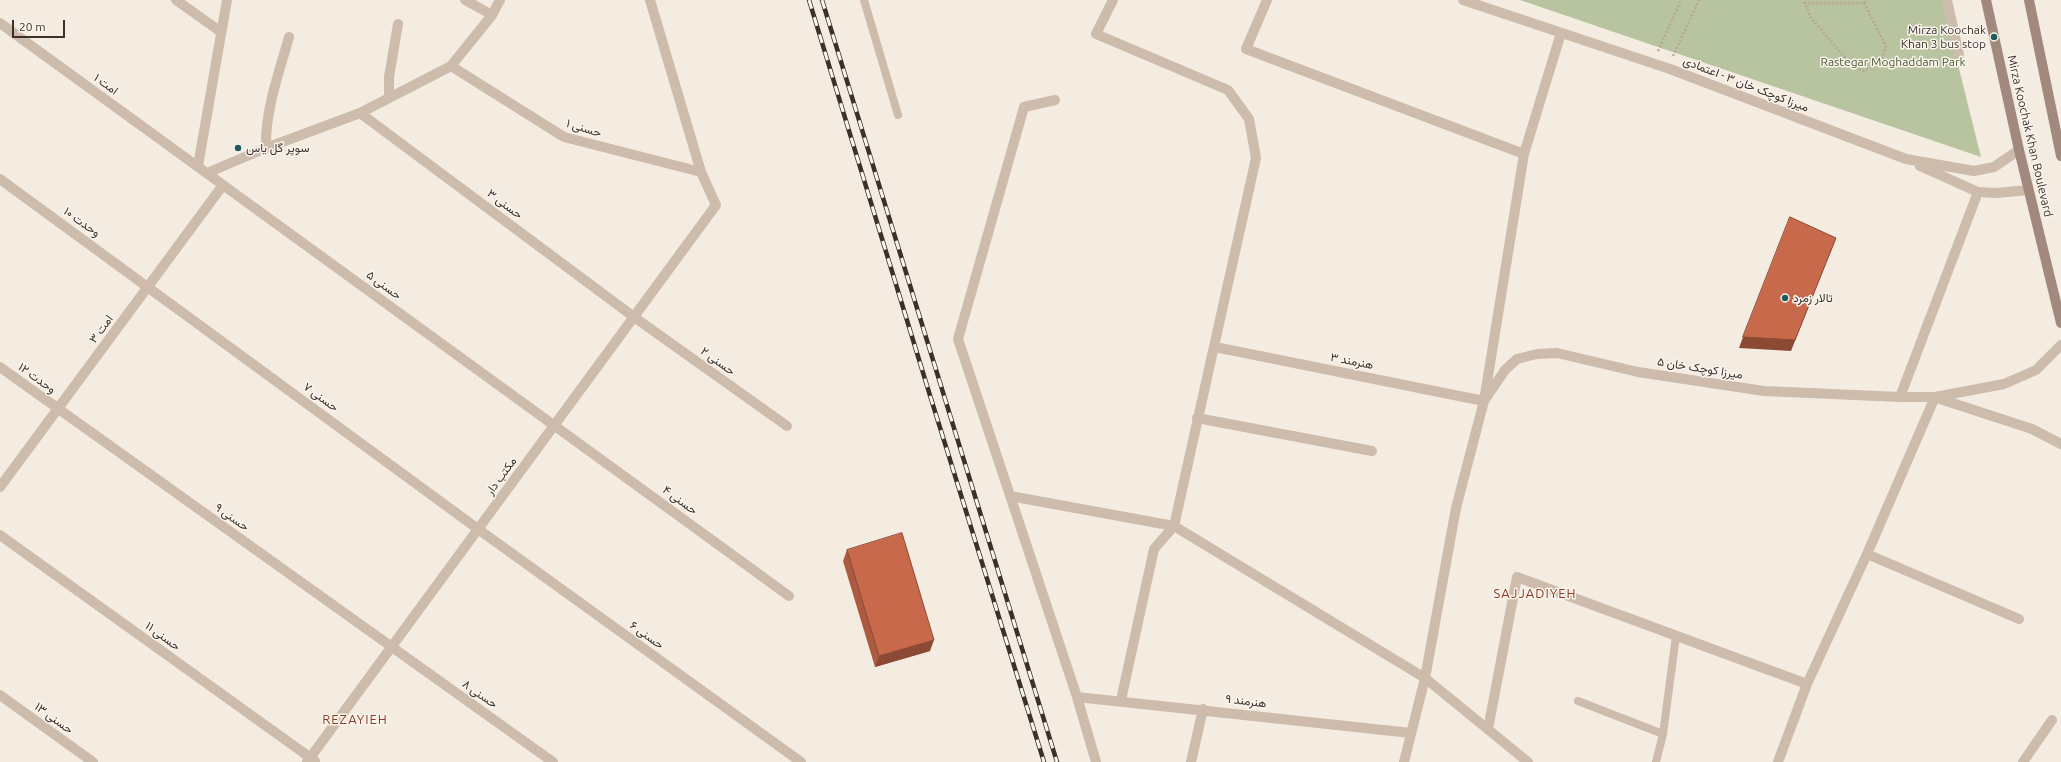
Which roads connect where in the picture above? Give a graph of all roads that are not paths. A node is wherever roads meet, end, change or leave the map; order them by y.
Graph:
1 (176, 0) edge
2 (227, 0) edge
3 (465, 0) edge
4 (500, 0) edge
5 (650, 0) edge
6 (864, 0) edge
7 (1114, 0) edge
8 (1266, 0) edge
9 (1463, 0) edge
10 (1947, 0) edge
11 (1986, 0) edge
12 (2029, 0) edge
13 (492, 15) junction
14 (0, 23) edge
15 (398, 24) dead end
16 (221, 32) junction
17 (1561, 33) junction
18 (289, 37) dead end
19 (1959, 54) dead end
20 (451, 66) junction
21 (389, 98) junction
22 (1056, 100) dead end
23 (360, 113) junction
24 (898, 115) dead end
25 (266, 148) junction
26 (2019, 150) junction
27 (1524, 154) junction
28 (2061, 156) edge
29 (1906, 159) junction
30 (198, 166) junction
31 (701, 172) junction
32 (207, 174) junction
33 (0, 178) edge
34 (223, 185) junction
35 (2028, 190) junction
36 (1978, 192) junction
37 (148, 287) junction
38 (634, 317) junction
39 (2061, 323) edge
40 (2061, 345) edge
41 (1215, 347) junction
42 (0, 367) edge
43 (1900, 397) junction
44 (1935, 397) junction
45 (1484, 401) junction
46 (58, 409) junction
47 (1197, 418) junction
48 (555, 425) junction
49 (787, 426) dead end
50 (2061, 444) edge
51 (1372, 451) dead end
52 (0, 488) edge
53 (1010, 496) junction
54 (1174, 526) junction
55 (478, 529) junction
56 (0, 535) edge
57 (1867, 554) junction
58 (789, 596) dead end
59 (2019, 619) dead end
60 (1676, 636) junction
61 (392, 647) junction
62 (1425, 678) junction
63 (1807, 684) junction
64 (0, 694) edge
65 (1077, 697) junction
66 (1121, 700) junction
67 (1578, 701) dead end
68 (1203, 709) junction
69 (2052, 720) dead end
70 (1488, 729) junction
71 (1411, 733) junction
72 (1663, 734) junction
73 (311, 761) edge
74 (93, 762) edge
75 (553, 762) edge
76 (801, 762) edge
77 (1096, 762) edge
78 (1191, 762) edge
79 (1404, 762) edge
80 (1528, 762) edge
81 (1656, 762) edge
82 (1778, 762) edge
83 (2023, 762) edge

1 - 16 street
2 - 16 street
3 - 13 street
4 - 13 street
5 - 31 street
6 - 24 lane
7 - 41 street
8 - 27 street
9 - 17 street, میرزا کوچک خان ۳ - اعتمادی
10 - 19 street
11 - 26 main road, Mirza Koochak Khan Boulevard
12 - 28 main road
13 - 20 street
14 - 30 street, امت ۱
15 - 21 street
16 - 30 street
17 - 27 street
17 - 29 street, میرزا کوچک خان ۳ - اعتمادی
18 - 25 street
20 - 21 street
20 - 31 street, حسنی ۱
21 - 23 street
22 - 53 street
23 - 25 street
23 - 38 street, حسنی ۳
25 - 32 street
26 - 29 street, میرزا کوچک خان ۳ - اعتمادی
26 - 35 main road, Mirza Koochak Khan Boulevard
27 - 45 street
29 - 36 street
30 - 32 street, حسنی ۵
31 - 38 street, مکتب دار
32 - 34 street, حسنی ۵
33 - 37 street, وحدت ۱۰
34 - 37 street, امت ۳
34 - 48 street, حسنی ۵
35 - 36 street
35 - 39 main road, Mirza Koochak Khan Boulevard
36 - 43 street
37 - 46 street, امت ۳
37 - 55 street, حسنی ۷
38 - 48 street, مکتب دار
38 - 49 street, حسنی ۲
40 - 44 street, میرزا کوچک خان ۵
41 - 45 street, هنرمند ۳
41 - 47 street
42 - 46 street, وحدت ۱۲
43 - 44 street, میرزا کوچک خان ۵
43 - 45 street, میرزا کوچک خان ۵
44 - 50 street, میرزا کوچک خان ۵
44 - 57 street
45 - 62 street
46 - 52 street, امت ۳
46 - 61 street, حسنی ۹
47 - 51 street
47 - 54 street
48 - 55 street, مکتب دار
48 - 58 street, حسنی ۴
53 - 54 street
53 - 65 street
54 - 62 street
54 - 66 street
55 - 61 street, مکتب دار
55 - 76 street, حسنی ۶
56 - 73 street, حسنی ۱۱
57 - 59 street
57 - 63 street
60 - 63 street
60 - 70 street
60 - 72 lane
61 - 73 street, مکتب دار
61 - 75 street, حسنی ۸
62 - 70 street
62 - 71 street
63 - 82 street
64 - 74 street, حسنی ۱۳
65 - 66 street, هنرمند ۹
65 - 77 street
66 - 68 street, هنرمند ۹
67 - 72 lane
68 - 71 street, هنرمند ۹
68 - 78 street
69 - 83 street
70 - 80 street
71 - 79 street
72 - 81 lane

